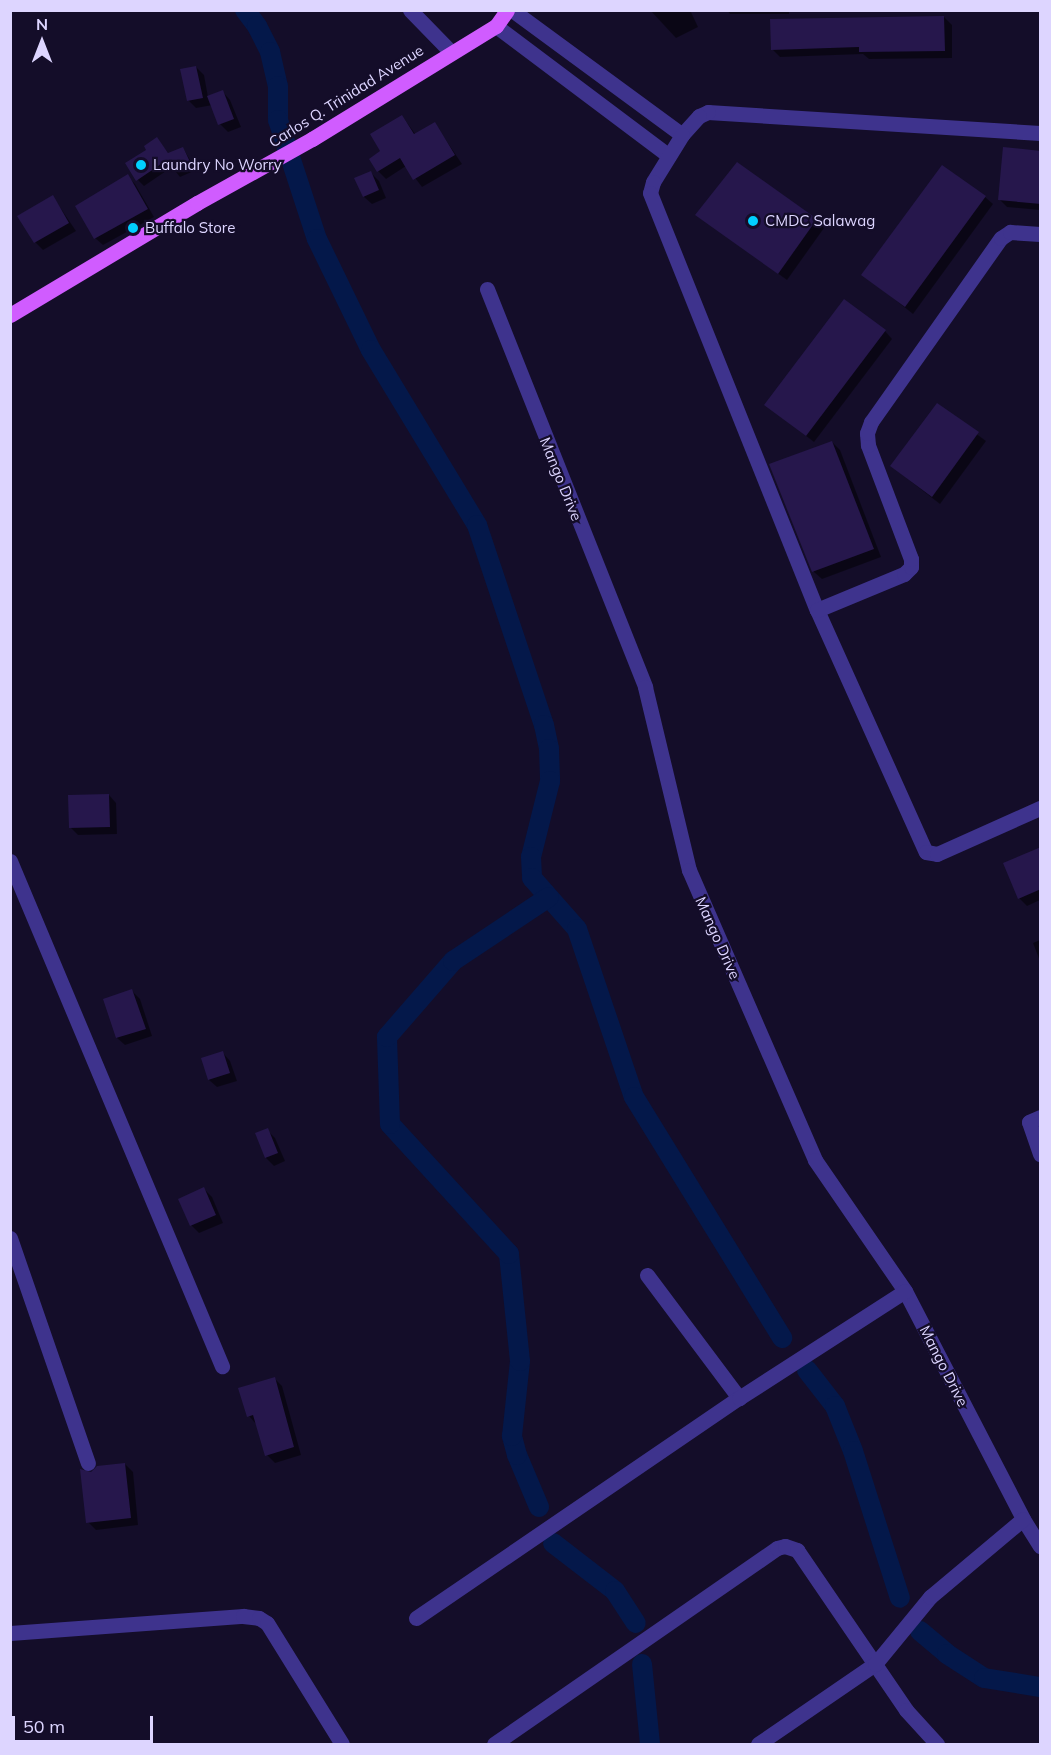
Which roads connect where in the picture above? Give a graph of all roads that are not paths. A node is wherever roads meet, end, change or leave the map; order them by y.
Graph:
1 (410, 10) edge
2 (509, 10) edge
3 (495, 26) junction
4 (451, 52) junction
5 (1041, 133) edge
6 (682, 135) junction
7 (669, 156) junction
8 (1041, 234) edge
9 (487, 289) dead end
10 (10, 315) edge
11 (817, 610) junction
12 (1041, 808) edge
13 (10, 861) edge
14 (1041, 1117) edge
15 (1041, 1154) edge
16 (10, 1238) edge
17 (647, 1275) dead end
18 (905, 1290) junction
19 (222, 1366) dead end
20 (739, 1398) junction
21 (88, 1463) dead end
22 (1023, 1519) junction
23 (1041, 1546) edge
24 (416, 1618) dead end
25 (10, 1633) edge
26 (875, 1664) junction
27 (342, 1744) edge
28 (494, 1744) edge
29 (759, 1744) edge
30 (937, 1744) edge

1 - 4 street
2 - 3 main road, Carlos Q. Trinidad Avenue
2 - 6 street
3 - 4 main road, Carlos Q. Trinidad Avenue
3 - 7 street
4 - 10 main road, Carlos Q. Trinidad Avenue
5 - 6 street
6 - 7 street
7 - 11 street
8 - 11 street
9 - 18 street, Mango Drive
11 - 12 street
13 - 19 street
14 - 15 street
16 - 21 street
17 - 20 street
18 - 20 street
18 - 22 street, Mango Drive
20 - 24 street
22 - 23 street, Mango Drive
22 - 26 street
25 - 27 street
26 - 28 street
26 - 29 street
26 - 30 street

